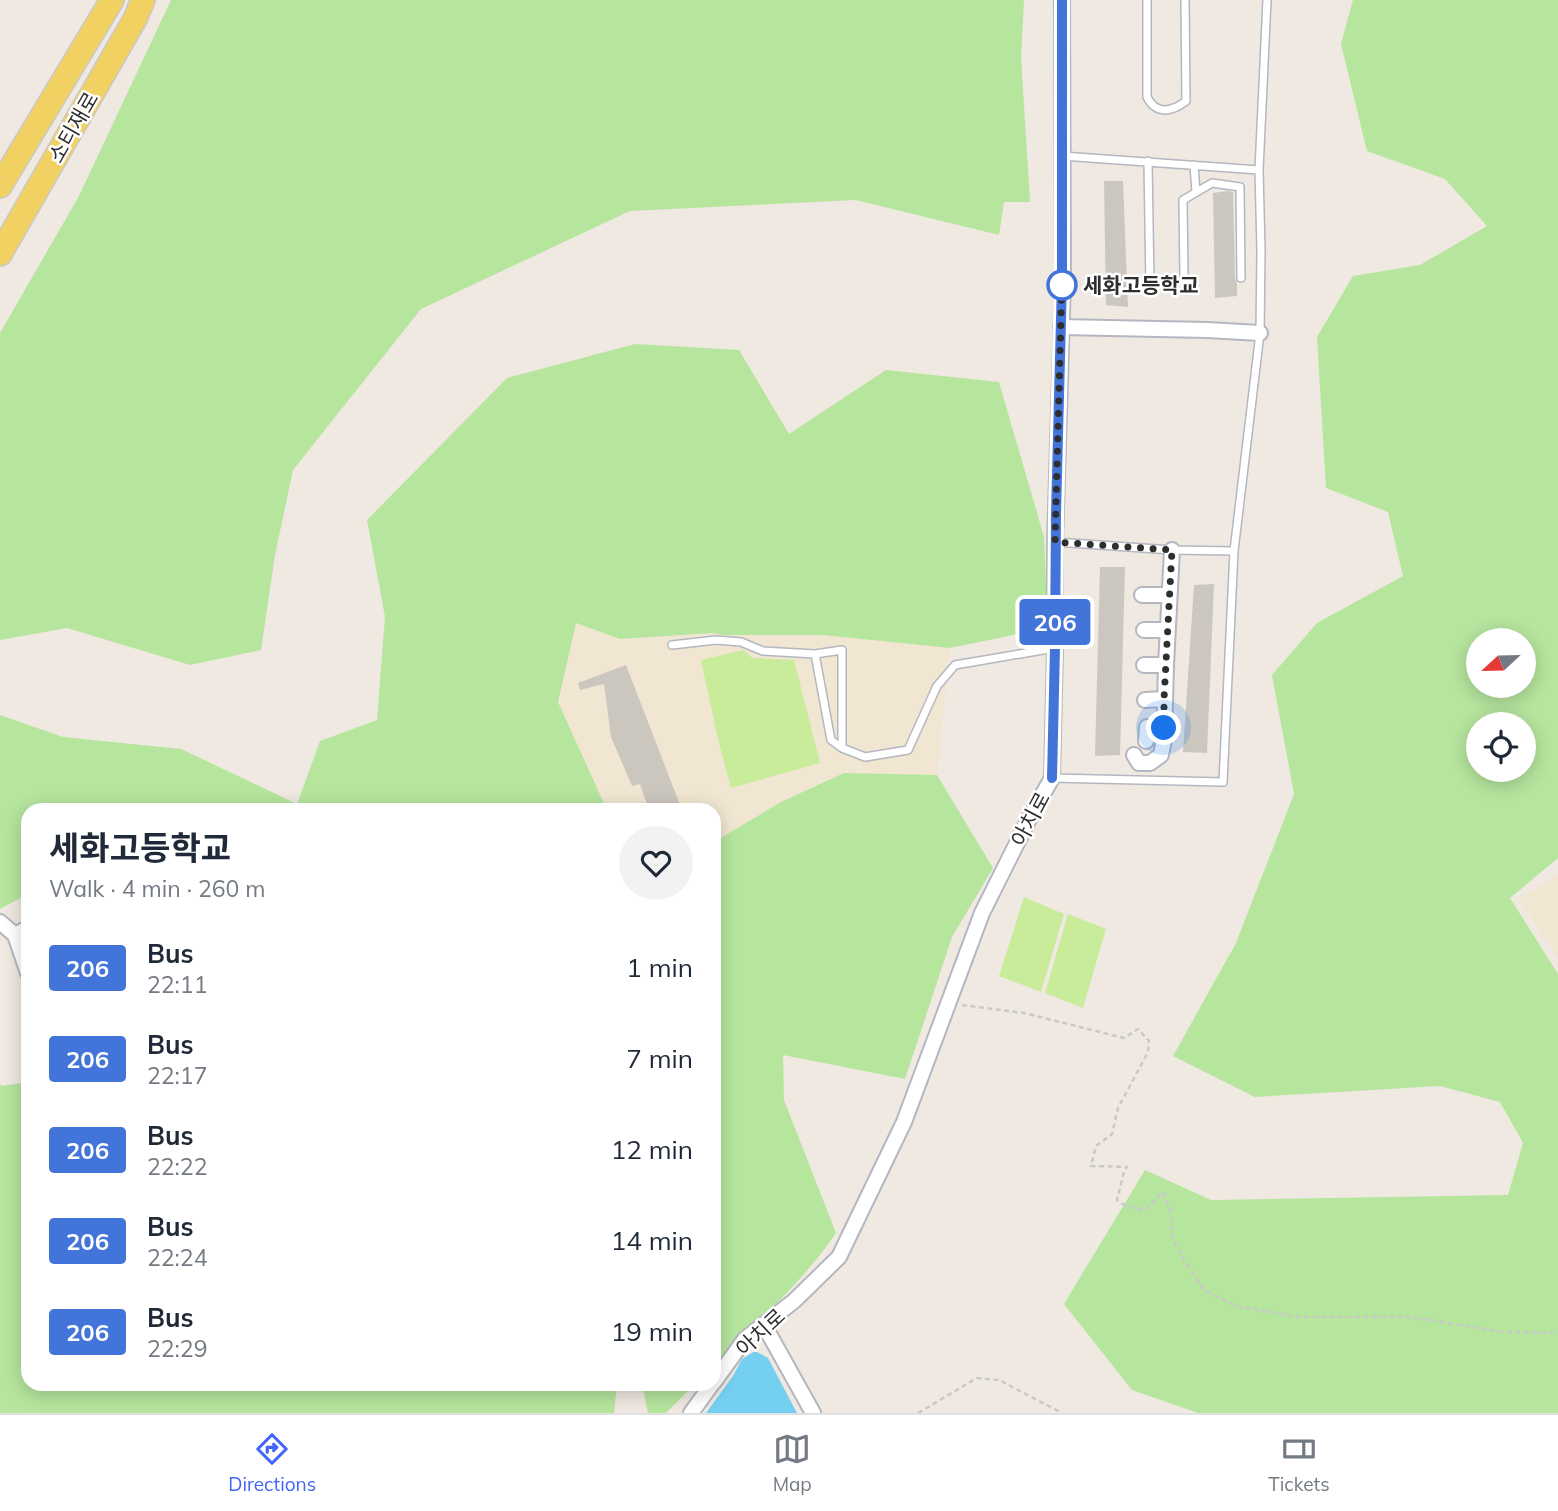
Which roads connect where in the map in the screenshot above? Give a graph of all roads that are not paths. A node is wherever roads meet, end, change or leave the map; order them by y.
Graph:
1 (112, 0) edge
2 (143, 0) edge
3 (1062, 0) edge
4 (1147, 0) edge
5 (1185, 0) edge
6 (1268, 0) edge
7 (1061, 156) junction
8 (1148, 161) junction
9 (1194, 165) junction
10 (1259, 170) junction
11 (0, 186) edge
12 (1196, 192) junction
13 (0, 254) edge
14 (1184, 276) dead end
15 (1241, 278) dead end
16 (1150, 287) dead end
17 (1061, 327) junction
18 (1260, 333) junction
19 (1055, 542) junction
20 (1172, 550) junction
21 (1234, 551) junction
22 (1142, 595) dead end
23 (1169, 596) junction
24 (1144, 630) dead end
25 (1168, 630) junction
26 (672, 645) dead end
27 (1055, 648) junction
28 (815, 654) junction
29 (1144, 665) dead end
30 (1166, 665) junction
31 (1164, 699) junction
32 (1145, 700) dead end
33 (1164, 728) junction
34 (1146, 741) dead end
35 (842, 748) junction
36 (1134, 755) dead end
37 (1052, 778) junction
38 (0, 922) edge
39 (21, 931) edge
40 (764, 1325) junction
41 (721, 1372) edge
42 (707, 1391) edge
43 (691, 1413) edge
44 (813, 1413) edge

1 - 11 main road, 소티재로
2 - 13 main road, 소티재로
3 - 7 street, 아치로
4 - 5 lane
6 - 10 lane
7 - 8 lane
7 - 17 street, 아치로
8 - 9 lane
8 - 16 lane
9 - 10 lane
9 - 12 lane
10 - 18 lane
12 - 14 lane
12 - 15 lane
17 - 18 street
17 - 19 street, 아치로
18 - 21 lane
19 - 20 lane
19 - 27 street, 아치로
20 - 21 lane
20 - 23 street
21 - 37 lane
22 - 23 street
23 - 25 street
24 - 25 street
25 - 30 street
26 - 28 lane
27 - 35 lane
27 - 37 street, 아치로
28 - 35 lane
28 - 35 lane
29 - 30 street
30 - 31 street
31 - 32 street
31 - 33 street
33 - 34 street
33 - 36 street
37 - 40 street, 아치로
38 - 39 street
40 - 41 street, 아치로
40 - 44 street
42 - 43 street, 아치로

